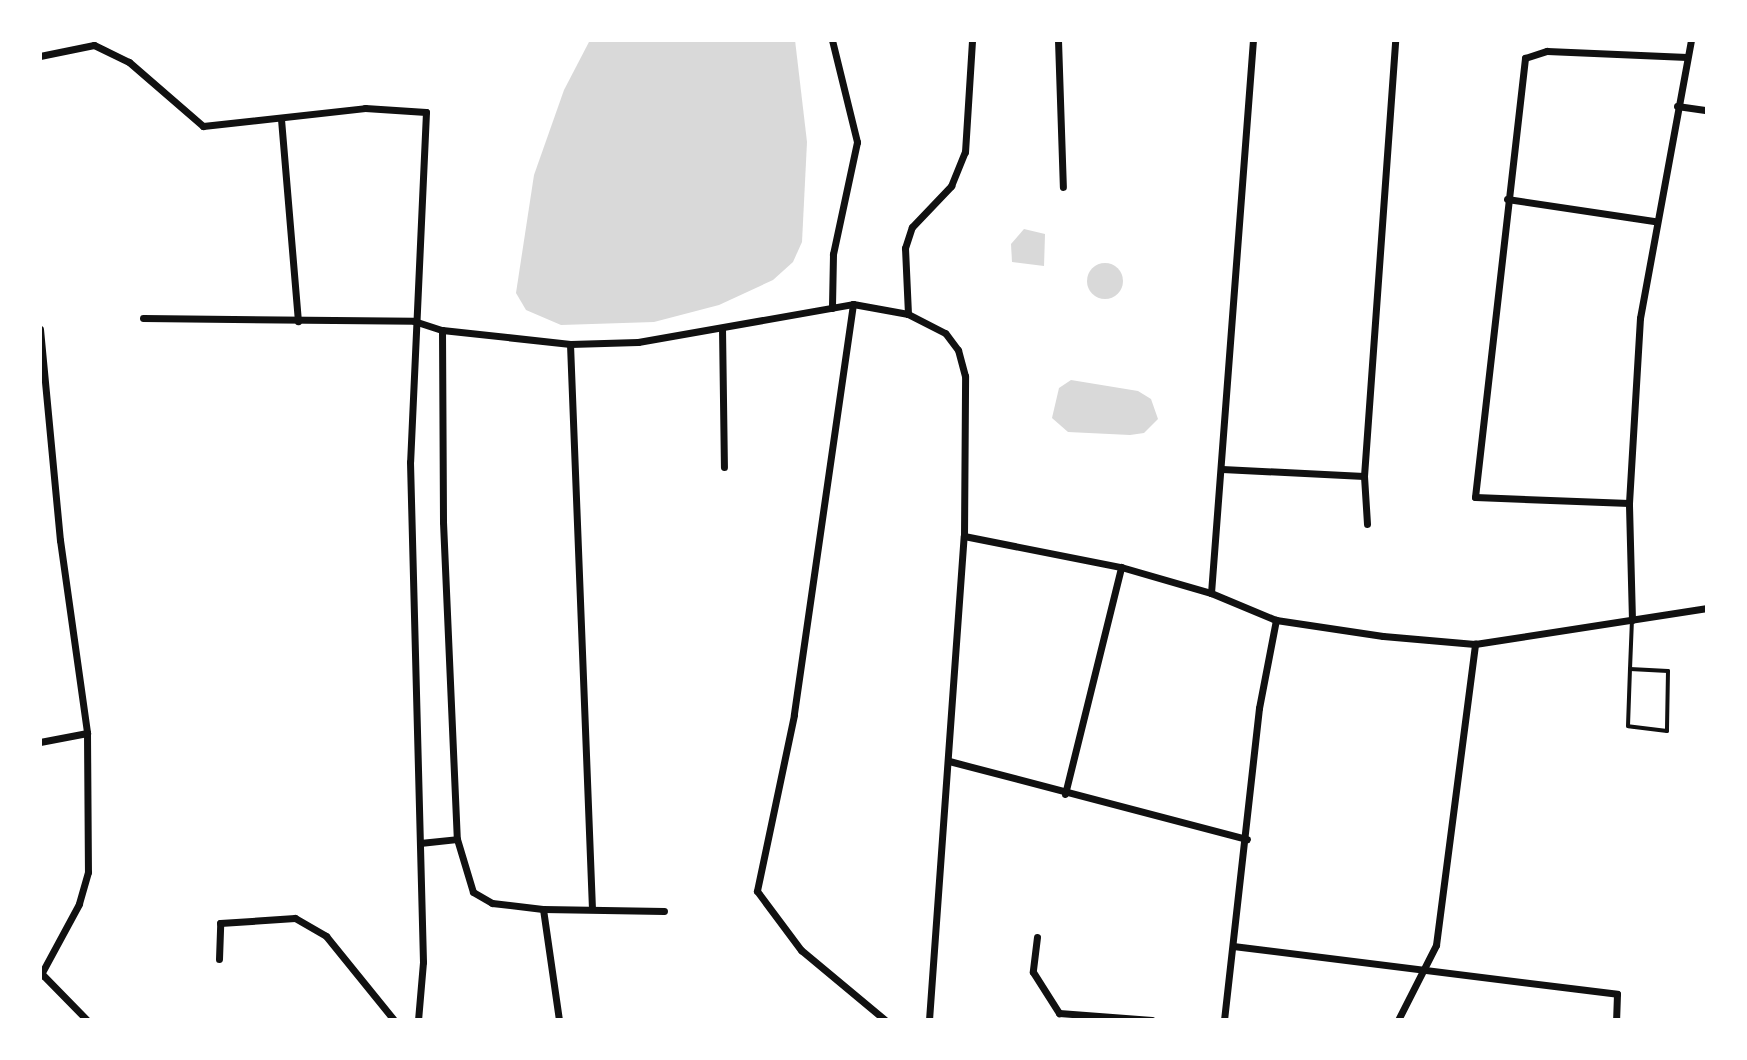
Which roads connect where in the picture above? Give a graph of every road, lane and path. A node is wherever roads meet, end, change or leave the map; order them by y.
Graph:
1 (832, 40) edge
2 (972, 40) edge
3 (1058, 40) edge
4 (1253, 40) edge
5 (1395, 40) edge
6 (1691, 40) edge
7 (40, 56) edge
8 (1687, 57) junction
9 (1677, 106) junction
10 (1707, 110) edge
11 (281, 119) junction
12 (1063, 187) dead end
13 (1507, 199) junction
14 (1655, 221) junction
15 (853, 304) junction
16 (832, 308) junction
17 (908, 314) junction
18 (143, 318) dead end
19 (298, 321) junction
20 (414, 321) junction
21 (722, 328) junction
22 (40, 329) edge
23 (442, 330) junction
24 (570, 344) junction
25 (724, 467) dead end
26 (1222, 469) junction
27 (1364, 476) junction
28 (1629, 503) junction
29 (1367, 524) dead end
30 (964, 536) junction
31 (1121, 567) junction
32 (1211, 593) junction
33 (1707, 608) edge
34 (1276, 620) junction
35 (1632, 620) junction
36 (1475, 644) junction
37 (1630, 669) junction
38 (87, 733) junction
39 (40, 742) edge
40 (949, 761) junction
41 (1065, 794) junction
42 (457, 839) junction
43 (1247, 839) junction
44 (420, 843) junction
45 (592, 908) junction
46 (543, 909) junction
47 (664, 911) dead end
48 (1037, 937) dead end
49 (1233, 946) junction
50 (219, 959) dead end
51 (1420, 972) junction
52 (40, 974) edge
53 (87, 1020) edge
54 (394, 1020) edge
55 (418, 1020) edge
56 (559, 1020) edge
57 (885, 1020) edge
58 (929, 1020) edge
59 (1152, 1020) edge
60 (1224, 1020) edge
61 (1398, 1020) edge
62 (1616, 1020) edge

1 - 16 street
2 - 17 street
3 - 12 street
4 - 26 street
5 - 27 street
6 - 8 street
7 - 11 street
8 - 9 street
8 - 13 street
9 - 10 street
9 - 14 street
11 - 19 street
11 - 20 street
13 - 14 street
13 - 28 street
14 - 28 street
15 - 16 street
15 - 17 street
15 - 57 street
16 - 21 street
17 - 30 street
18 - 19 street
19 - 20 street
20 - 23 street
20 - 44 street
21 - 24 street
21 - 25 street
22 - 38 street
23 - 24 street
23 - 42 street
24 - 45 street
26 - 27 street
26 - 32 street
27 - 29 street
28 - 35 street
30 - 31 street
30 - 40 street
31 - 32 street
31 - 41 street
32 - 34 street
33 - 35 street
34 - 36 street
34 - 43 street
35 - 36 street
35 - 37 lane
36 - 51 street
37 - 37 lane
38 - 39 street
38 - 52 street
40 - 41 street
40 - 58 street
41 - 43 street
42 - 44 street
42 - 46 street
43 - 49 street
44 - 55 street
45 - 46 street
45 - 47 street
46 - 56 street
48 - 59 street
49 - 51 street
49 - 60 street
50 - 54 street
51 - 61 street
51 - 62 street
52 - 53 street

